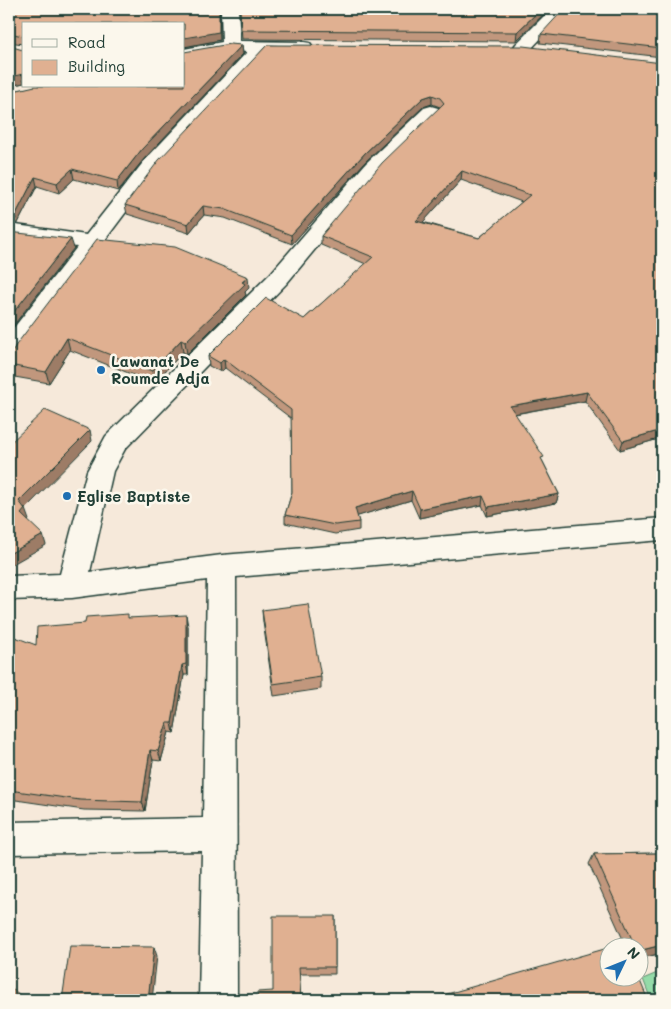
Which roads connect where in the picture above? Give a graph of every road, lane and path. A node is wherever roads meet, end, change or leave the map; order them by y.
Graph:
1 (230, 9) edge
2 (560, 9) edge
3 (231, 46) junction
4 (261, 46) junction
5 (319, 47) edge
6 (503, 48) edge
7 (522, 48) junction
8 (541, 50) edge
9 (185, 54) edge
10 (431, 112) dead end
11 (9, 231) edge
12 (92, 242) junction
13 (9, 350) edge
14 (662, 529) edge
15 (222, 567) junction
16 (72, 586) junction
17 (9, 588) edge
18 (218, 834) junction
19 (9, 838) edge
20 (218, 1000) edge

1 - 3 street
2 - 7 street
3 - 4 street
3 - 9 street
4 - 5 street
4 - 12 street
6 - 7 street
7 - 8 street
10 - 16 street
11 - 12 street
12 - 13 street
14 - 15 street
15 - 16 street
15 - 18 street
16 - 17 street
18 - 19 street
18 - 20 street

